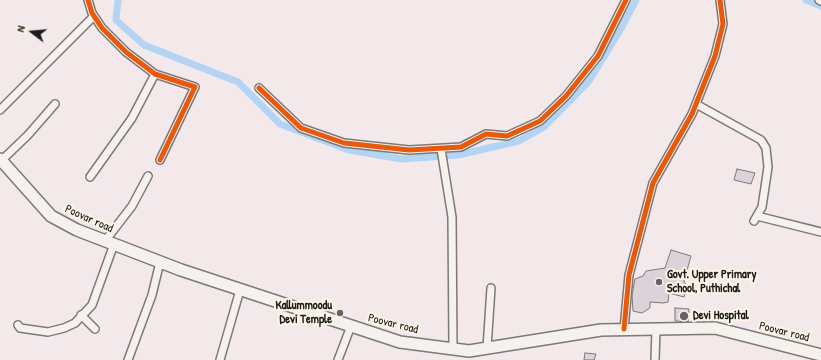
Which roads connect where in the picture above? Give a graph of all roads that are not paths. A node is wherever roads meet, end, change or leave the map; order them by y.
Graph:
1 (88, 0) edge
2 (626, 0) edge
3 (720, 0) edge
4 (94, 16) junction
5 (155, 74) junction
6 (259, 88) dead end
7 (55, 104) dead end
8 (696, 104) junction
9 (0, 110) edge
10 (441, 150) junction
11 (1, 160) edge
12 (160, 160) dead end
13 (148, 176) dead end
14 (90, 177) dead end
15 (821, 232) edge
16 (109, 243) junction
17 (160, 262) junction
18 (491, 288) dead end
19 (240, 290) junction
20 (81, 315) junction
21 (18, 325) dead end
22 (351, 326) junction
23 (95, 329) dead end
24 (624, 329) junction
25 (656, 329) junction
26 (453, 348) junction
27 (487, 348) junction
28 (821, 355) edge
29 (128, 360) edge
30 (220, 360) edge
31 (338, 360) edge
32 (655, 360) edge

1 - 4 street
2 - 10 street
3 - 8 street
4 - 5 street
4 - 9 street
5 - 12 street
5 - 14 street
6 - 10 street
7 - 11 street
8 - 15 street
8 - 24 street
10 - 26 street
11 - 16 main road, Poovar road
13 - 16 street
16 - 17 main road, Poovar road
16 - 20 street
17 - 19 main road, Poovar road
17 - 29 street
18 - 27 street
19 - 22 main road, Poovar road
19 - 30 street
20 - 21 street
20 - 23 street
22 - 26 main road, Poovar road
22 - 31 street
24 - 25 main road, Poovar road
24 - 27 main road, Poovar road
25 - 28 main road, Poovar road
25 - 32 street
26 - 27 main road, Poovar road

